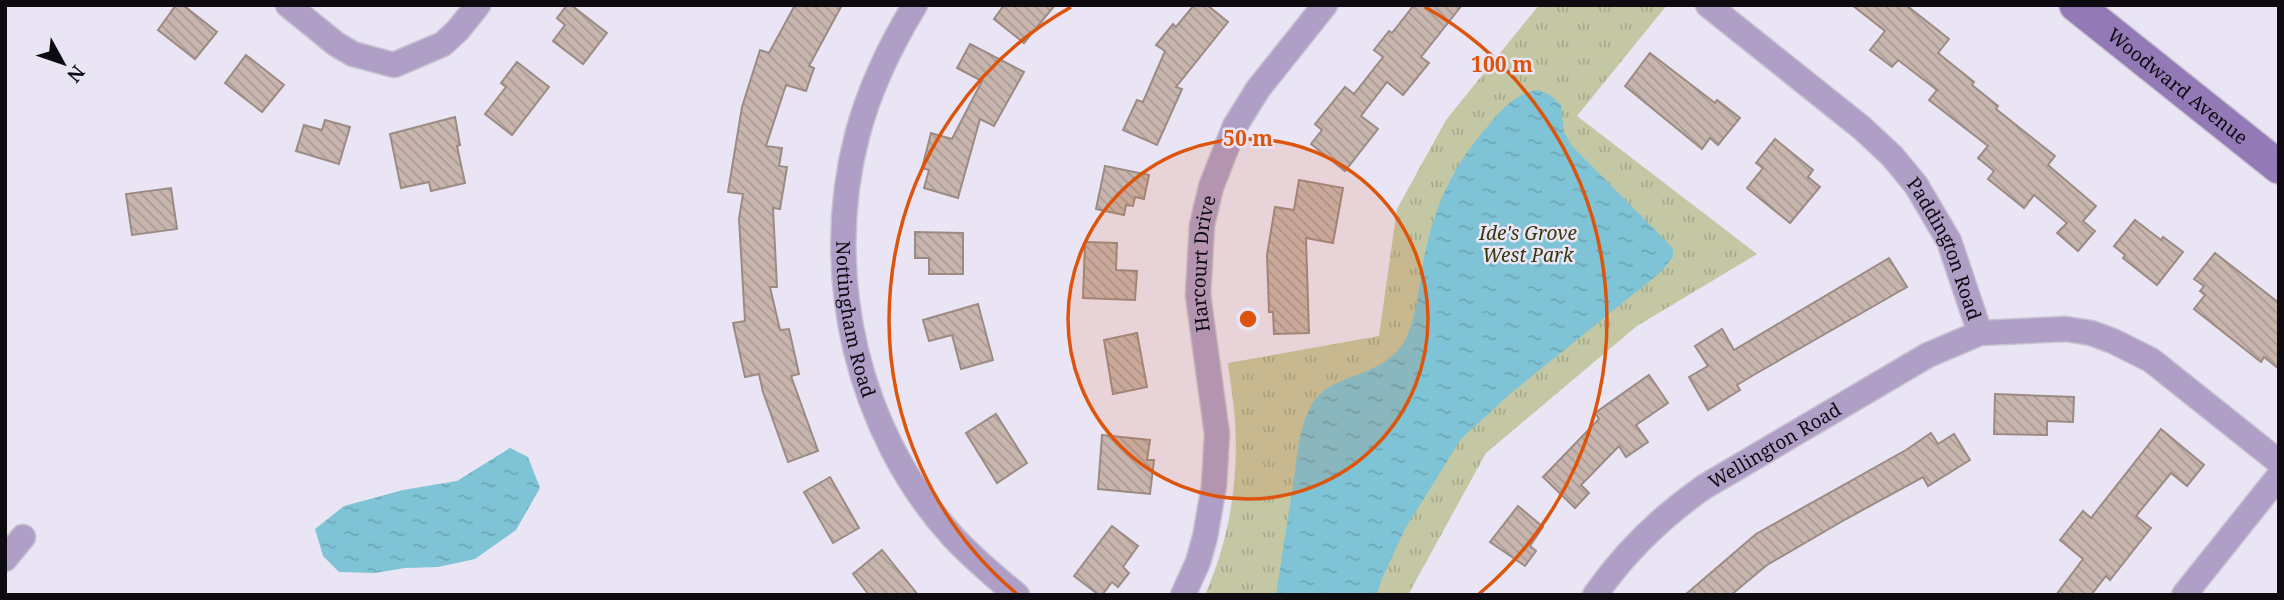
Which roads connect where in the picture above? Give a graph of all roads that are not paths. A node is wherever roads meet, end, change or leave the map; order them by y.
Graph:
1 (288, 5) edge
2 (478, 5) edge
3 (915, 5) edge
4 (1325, 5) edge
5 (1708, 5) edge
6 (2076, 5) edge
7 (2279, 167) edge
8 (1980, 332) junction
9 (2279, 461) edge
10 (2279, 476) edge
11 (23, 537) dead end
12 (5, 559) edge
13 (1017, 595) edge
14 (1183, 595) edge
15 (1595, 595) edge
16 (2184, 595) edge

1 - 2 street
3 - 13 street, Nottingham Road
4 - 14 street, Harcourt Drive
5 - 8 street, Paddington Road
6 - 7 main road, Woodward Avenue
8 - 9 street, Paddington Road
8 - 15 street, Wellington Road
10 - 16 street
11 - 12 street

